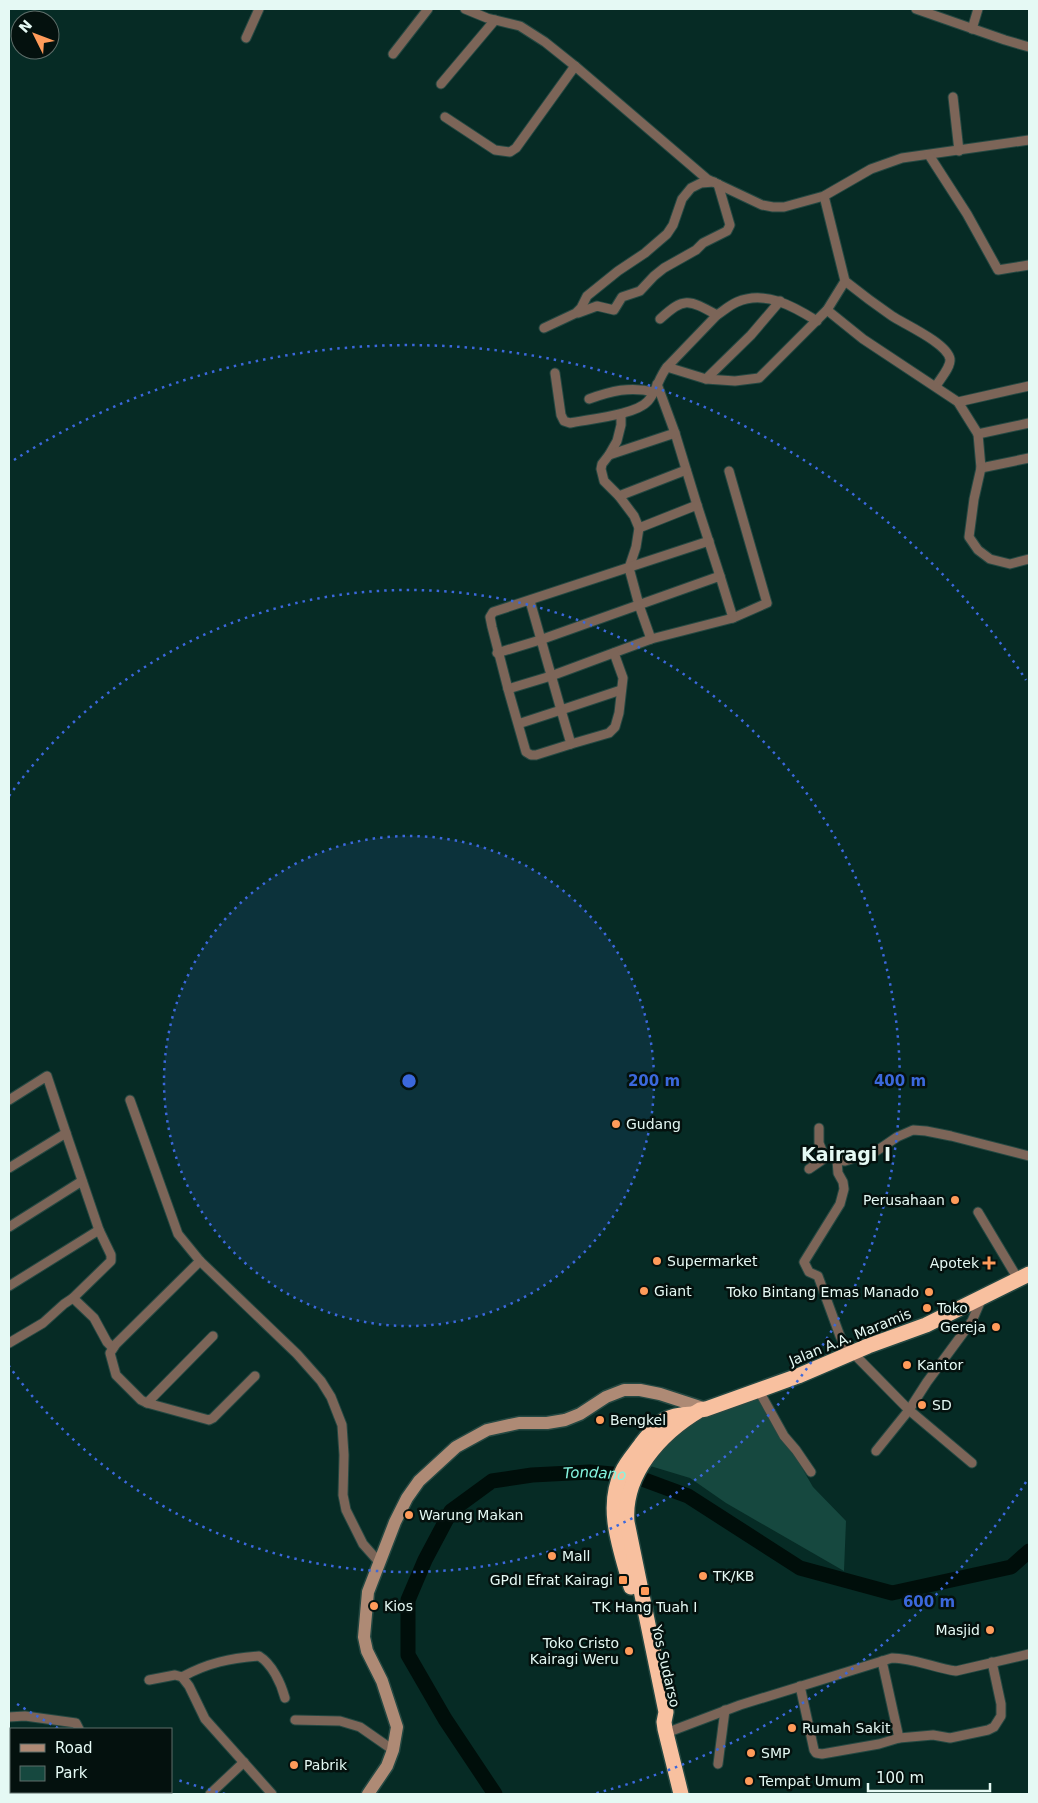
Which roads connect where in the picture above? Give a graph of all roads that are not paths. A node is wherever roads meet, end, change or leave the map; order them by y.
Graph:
1 (259, 9) edge
2 (428, 9) edge
3 (465, 9) edge
4 (919, 9) edge
5 (978, 9) edge
6 (495, 20) junction
7 (972, 29) junction
8 (246, 38) dead end
9 (1029, 47) edge
10 (393, 54) dead end
11 (575, 66) junction
12 (441, 84) dead end
13 (953, 97) dead end
14 (445, 117) dead end
15 (1029, 140) edge
16 (959, 150) junction
17 (929, 155) junction
18 (716, 183) junction
19 (824, 196) junction
20 (1029, 265) edge
21 (845, 281) junction
22 (780, 301) junction
23 (827, 310) junction
24 (576, 313) junction
25 (717, 315) junction
26 (660, 319) dead end
27 (816, 321) junction
28 (544, 328) dead end
29 (667, 367) junction
30 (555, 373) dead end
31 (706, 379) junction
32 (936, 386) junction
33 (1029, 386) edge
34 (655, 388) junction
35 (589, 399) dead end
36 (958, 402) junction
37 (620, 414) junction
38 (1029, 423) edge
39 (675, 433) junction
40 (978, 434) junction
41 (609, 456) junction
42 (1029, 458) edge
43 (981, 468) junction
44 (686, 470) junction
45 (729, 471) dead end
46 (619, 496) junction
47 (697, 505) junction
48 (639, 528) junction
49 (709, 542) junction
50 (1029, 559) edge
51 (629, 568) junction
52 (720, 576) junction
53 (530, 601) junction
54 (639, 605) junction
55 (733, 618) junction
56 (651, 639) junction
57 (540, 640) junction
58 (497, 653) junction
59 (614, 653) junction
60 (550, 676) junction
61 (508, 689) junction
62 (621, 690) junction
63 (561, 710) junction
64 (518, 724) junction
65 (571, 744) junction
66 (9, 1100) edge
67 (130, 1100) dead end
68 (819, 1128) dead end
69 (66, 1133) junction
70 (1029, 1156) edge
71 (825, 1158) junction
72 (837, 1160) junction
73 (9, 1168) edge
74 (809, 1169) dead end
75 (82, 1181) junction
76 (978, 1212) dead end
77 (9, 1227) edge
78 (99, 1230) junction
79 (200, 1261) junction
80 (1024, 1276) edge
81 (9, 1286) edge
82 (73, 1298) junction
83 (982, 1298) junction
84 (213, 1336) dead end
85 (9, 1343) edge
86 (113, 1348) junction
87 (850, 1353) junction
88 (255, 1376) dead end
89 (759, 1391) junction
90 (147, 1403) junction
91 (909, 1410) junction
92 (700, 1412) junction
93 (876, 1451) dead end
94 (972, 1463) dead end
95 (811, 1472) dead end
96 (380, 1562) junction
97 (1029, 1654) edge
98 (882, 1661) junction
99 (992, 1662) junction
100 (182, 1677) junction
101 (149, 1680) dead end
102 (800, 1686) junction
103 (285, 1698) dead end
104 (725, 1710) junction
105 (9, 1717) edge
106 (295, 1720) dead end
107 (665, 1727) junction
108 (78, 1728) edge
109 (899, 1738) junction
110 (393, 1750) junction
111 (244, 1762) junction
112 (718, 1764) dead end
113 (210, 1794) edge
114 (272, 1794) edge
115 (368, 1794) edge
116 (682, 1794) edge

1 - 8 street
2 - 10 street
3 - 6 street
4 - 7 street
5 - 7 street
6 - 11 street
6 - 12 street
7 - 9 street
11 - 14 street
11 - 18 street
13 - 16 street
15 - 16 street
16 - 17 street
17 - 19 street
17 - 20 street
18 - 19 street
18 - 24 street
18 - 24 street
19 - 21 street
21 - 23 street
21 - 32 street
22 - 25 street
22 - 27 street
22 - 31 street
23 - 27 street
23 - 32 street
24 - 28 street
25 - 26 street
25 - 29 street
27 - 31 street
29 - 31 street
29 - 34 street
30 - 37 street
32 - 36 street
33 - 36 street
34 - 35 street
34 - 37 street
34 - 39 street
36 - 40 street
37 - 41 street
38 - 40 street
39 - 41 street
39 - 44 street
40 - 43 street
41 - 46 street
42 - 43 street
43 - 50 street
44 - 46 street
44 - 47 street
45 - 55 street
46 - 48 street
47 - 48 street
47 - 49 street
48 - 51 street
49 - 51 street
49 - 52 street
51 - 53 street
51 - 54 street
52 - 54 street
52 - 55 street
53 - 57 street
53 - 58 street
54 - 56 street
54 - 57 street
55 - 56 street
56 - 59 street
57 - 58 street
57 - 60 street
58 - 61 street
59 - 60 street
59 - 62 street
60 - 61 street
60 - 63 street
61 - 64 street
62 - 63 street
62 - 65 street
63 - 64 street
63 - 65 street
64 - 65 street
66 - 69 street
67 - 79 street
68 - 71 street
69 - 73 street
69 - 75 street
70 - 72 street
71 - 72 street
71 - 74 street
72 - 87 street
75 - 77 street
75 - 78 street
76 - 80 street
78 - 81 street
78 - 82 street
79 - 86 street
79 - 96 street
80 - 83 highway, Jalan A.A. Maramis
82 - 85 street
82 - 86 street
83 - 87 highway, Jalan A.A. Maramis
83 - 91 street
84 - 90 street
86 - 90 street
87 - 89 highway, Jalan A.A. Maramis
87 - 91 street
88 - 90 street
89 - 92 highway, Jalan A.A. Maramis
89 - 95 street
91 - 93 street
91 - 94 street
92 - 96 main road
92 - 107 highway, Yos Sudarso
96 - 110 main road
97 - 99 street
98 - 99 street
98 - 102 street
98 - 109 street
99 - 109 street
100 - 101 street
100 - 103 street
100 - 111 street
102 - 104 street
102 - 109 street
104 - 107 street
104 - 112 street
105 - 108 street
106 - 110 street
107 - 116 highway, Yos Sudarso
110 - 115 main road
111 - 113 street
111 - 114 street

